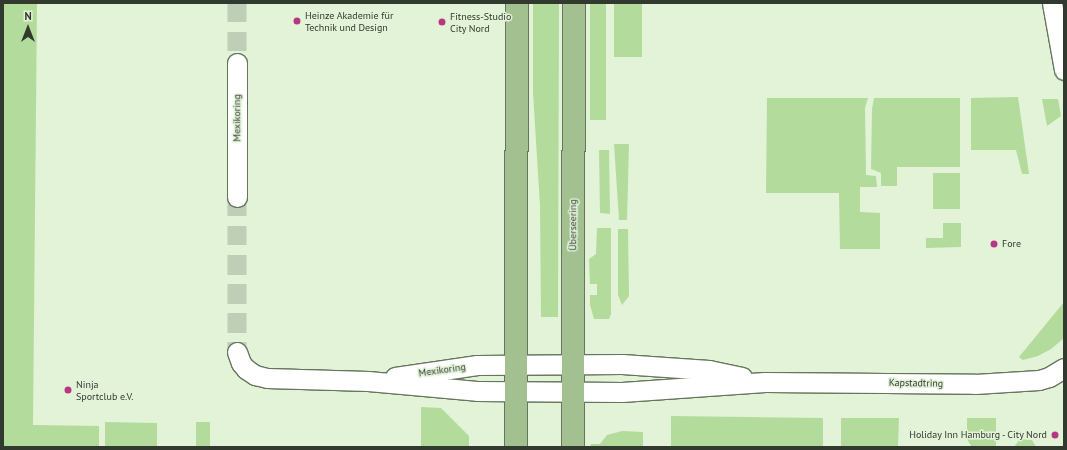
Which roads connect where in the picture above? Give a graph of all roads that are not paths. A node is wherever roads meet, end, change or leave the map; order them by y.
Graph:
1 (517, 3) edge
2 (574, 3) edge
3 (1052, 3) edge
4 (237, 63) tunnel mouth
5 (1064, 70) edge
6 (237, 197) tunnel mouth
7 (237, 352) tunnel mouth
8 (517, 365) junction
9 (572, 365) junction
10 (1064, 368) edge
11 (368, 381) junction
12 (765, 382) junction
13 (517, 391) junction
14 (572, 392) junction
15 (516, 447) edge
16 (573, 447) edge

1 - 8 main road
2 - 9 main road, Überseering
3 - 5 street
4 - 6 street, Mexikoring
7 - 11 street, Mexikoring
8 - 9 street, Mexikoring
8 - 11 street, Mexikoring
8 - 13 main road
9 - 12 street, Kapstadtring
9 - 14 main road, Überseering
10 - 12 street, Kapstadtring
11 - 13 street, Mexikoring
12 - 14 street, Kapstadtring
13 - 14 street, Mexikoring
13 - 15 main road
14 - 16 main road, Überseering

